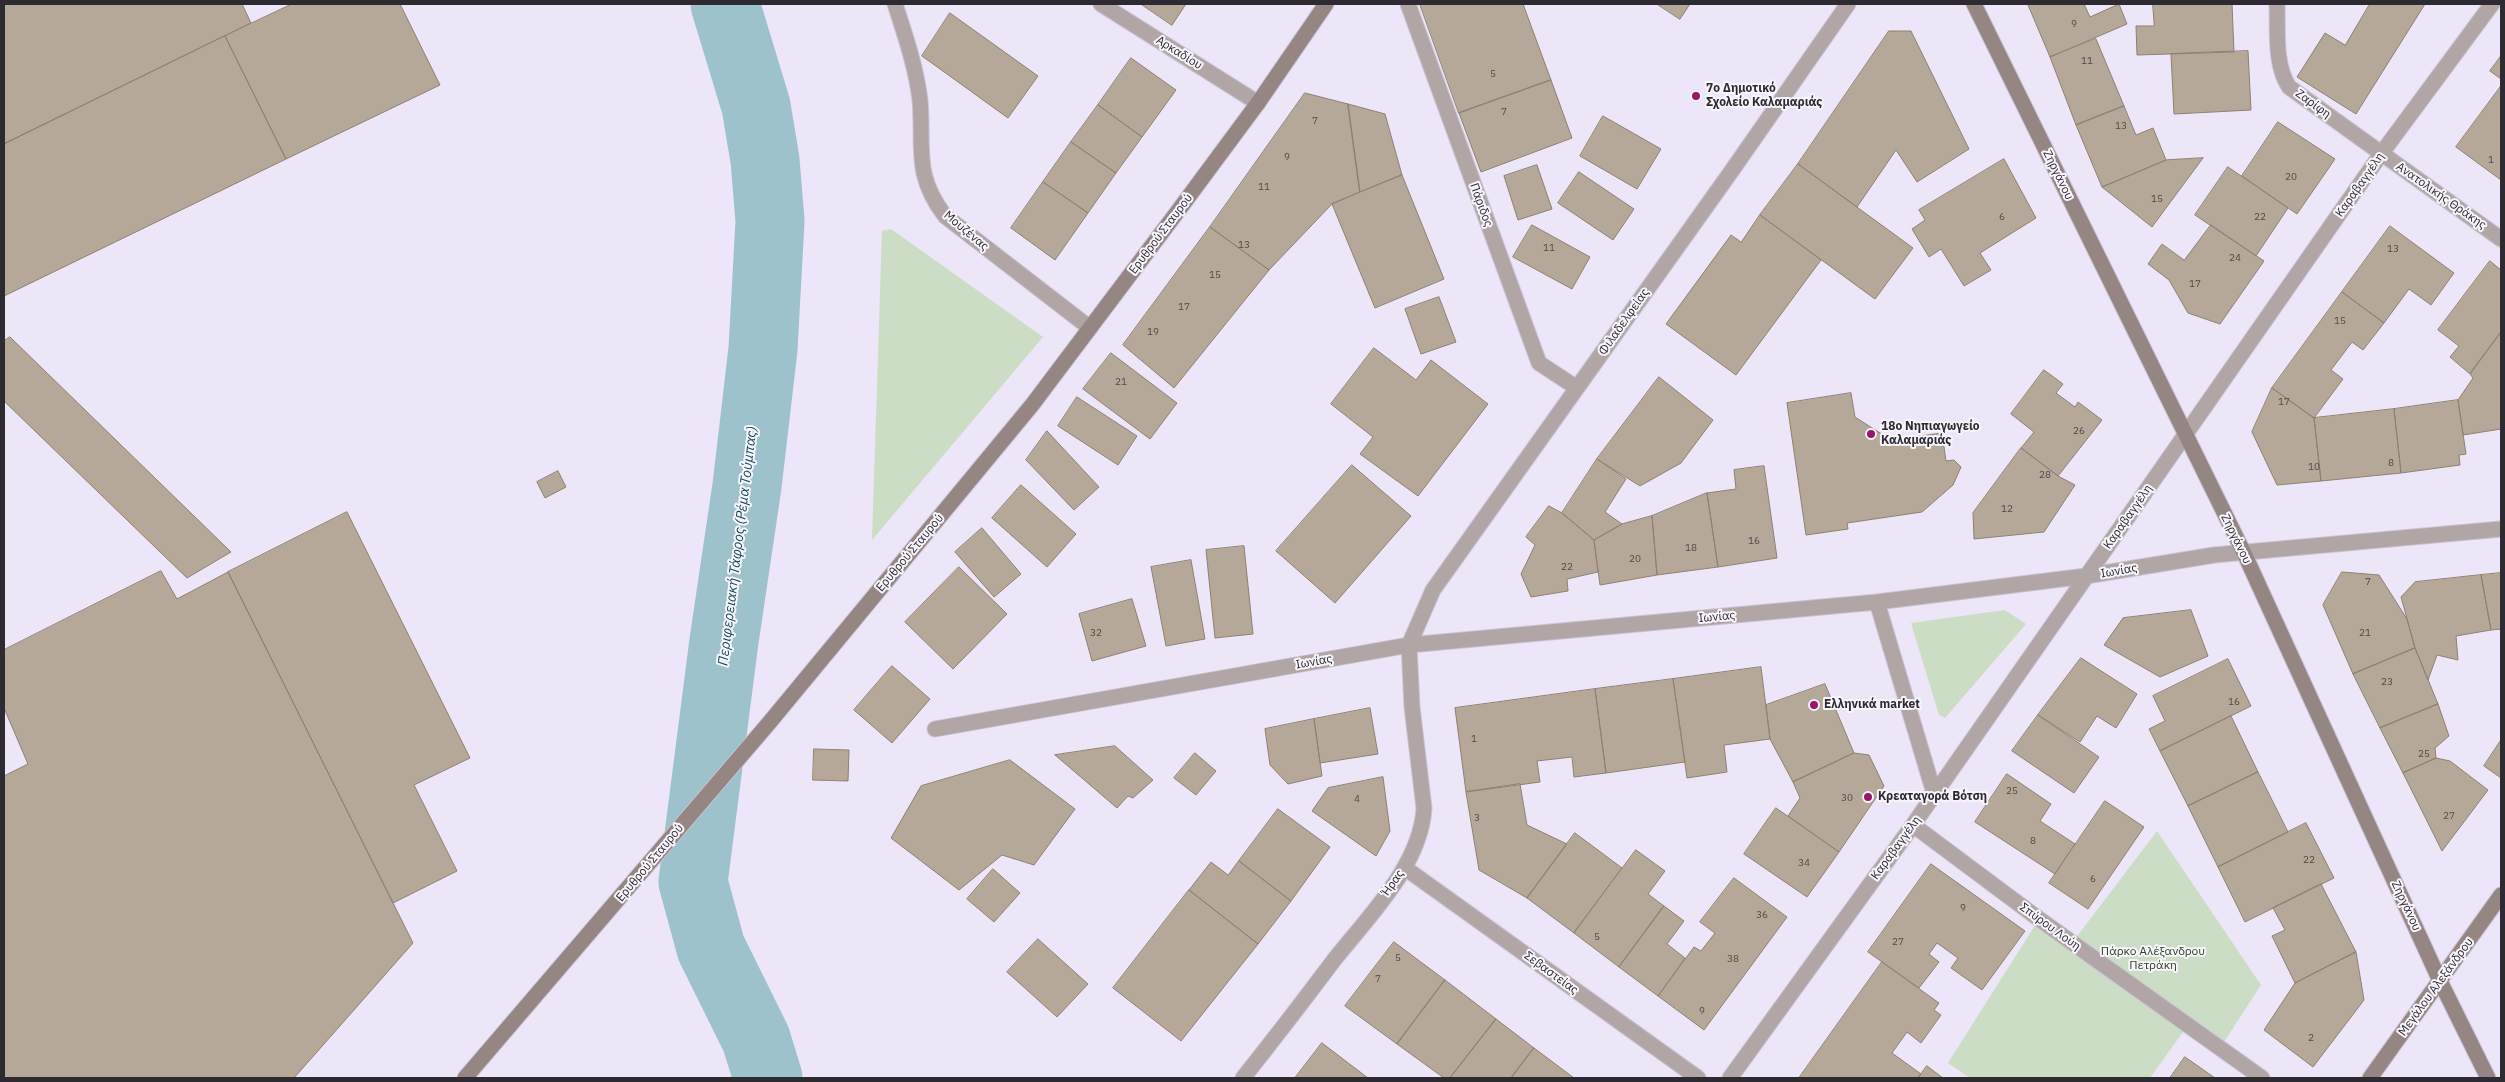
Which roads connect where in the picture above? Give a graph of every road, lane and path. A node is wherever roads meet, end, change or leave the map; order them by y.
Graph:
1 (895, 4) edge
2 (1102, 4) edge
3 (1326, 4) edge
4 (1408, 4) edge
5 (1848, 4) edge
6 (1974, 4) edge
7 (2277, 4) edge
8 (2492, 4) edge
9 (1258, 103) junction
10 (2381, 154) junction
11 (2501, 238) edge
12 (1090, 328) junction
13 (1577, 388) junction
14 (2186, 434) junction
15 (2501, 528) edge
16 (2244, 553) junction
17 (2086, 576) junction
18 (1877, 602) junction
19 (1409, 645) junction
20 (935, 729) dead end
21 (1934, 794) junction
22 (1913, 825) junction
23 (1404, 868) junction
24 (2501, 895) edge
25 (2440, 981) junction
26 (465, 1078) edge
27 (1243, 1078) edge
28 (1698, 1078) edge
29 (1730, 1078) edge
30 (2262, 1078) edge
31 (2370, 1078) edge
32 (2488, 1078) edge

1 - 12 street, Μουζένας
2 - 9 street, Αρκαδίου
3 - 9 street, Ερυθρού Σταυρού
4 - 13 street, Πάριδος
5 - 13 street, Φιλαδελφείας
6 - 14 street, Ζηργάνου
7 - 10 street, Ζαρίφη
8 - 10 street, Καραβαγγέλη
9 - 12 street, Ερυθρού Σταυρού
10 - 11 street, Ανατολικής Θράκης
10 - 14 street, Καραβαγγέλη
12 - 26 street, Ερυθρού Σταυρού
13 - 19 street, Φιλαδελφείας
14 - 16 street, Ζηργάνου
14 - 17 street, Καραβαγγέλη
15 - 16 street, Ιωνίας
16 - 17 street, Ιωνίας
16 - 25 street, Ζηργάνου
17 - 18 street, Ιωνίας
17 - 21 street, Καραβαγγέλη
18 - 19 street, Ιωνίας
18 - 21 street
19 - 20 street, Ιωνίας
19 - 23 street, Ήρας
21 - 22 street, Καραβαγγέλη
22 - 29 street, Καραβαγγέλη
22 - 30 street, Σπύρου Λούη
23 - 27 street, Ήρας
23 - 28 street, Σεβαστείας
24 - 25 street, Μεγάλου Αλεξάνδρου
25 - 31 street, Μεγάλου Αλεξάνδρου
25 - 32 street, Ζηργάνου

